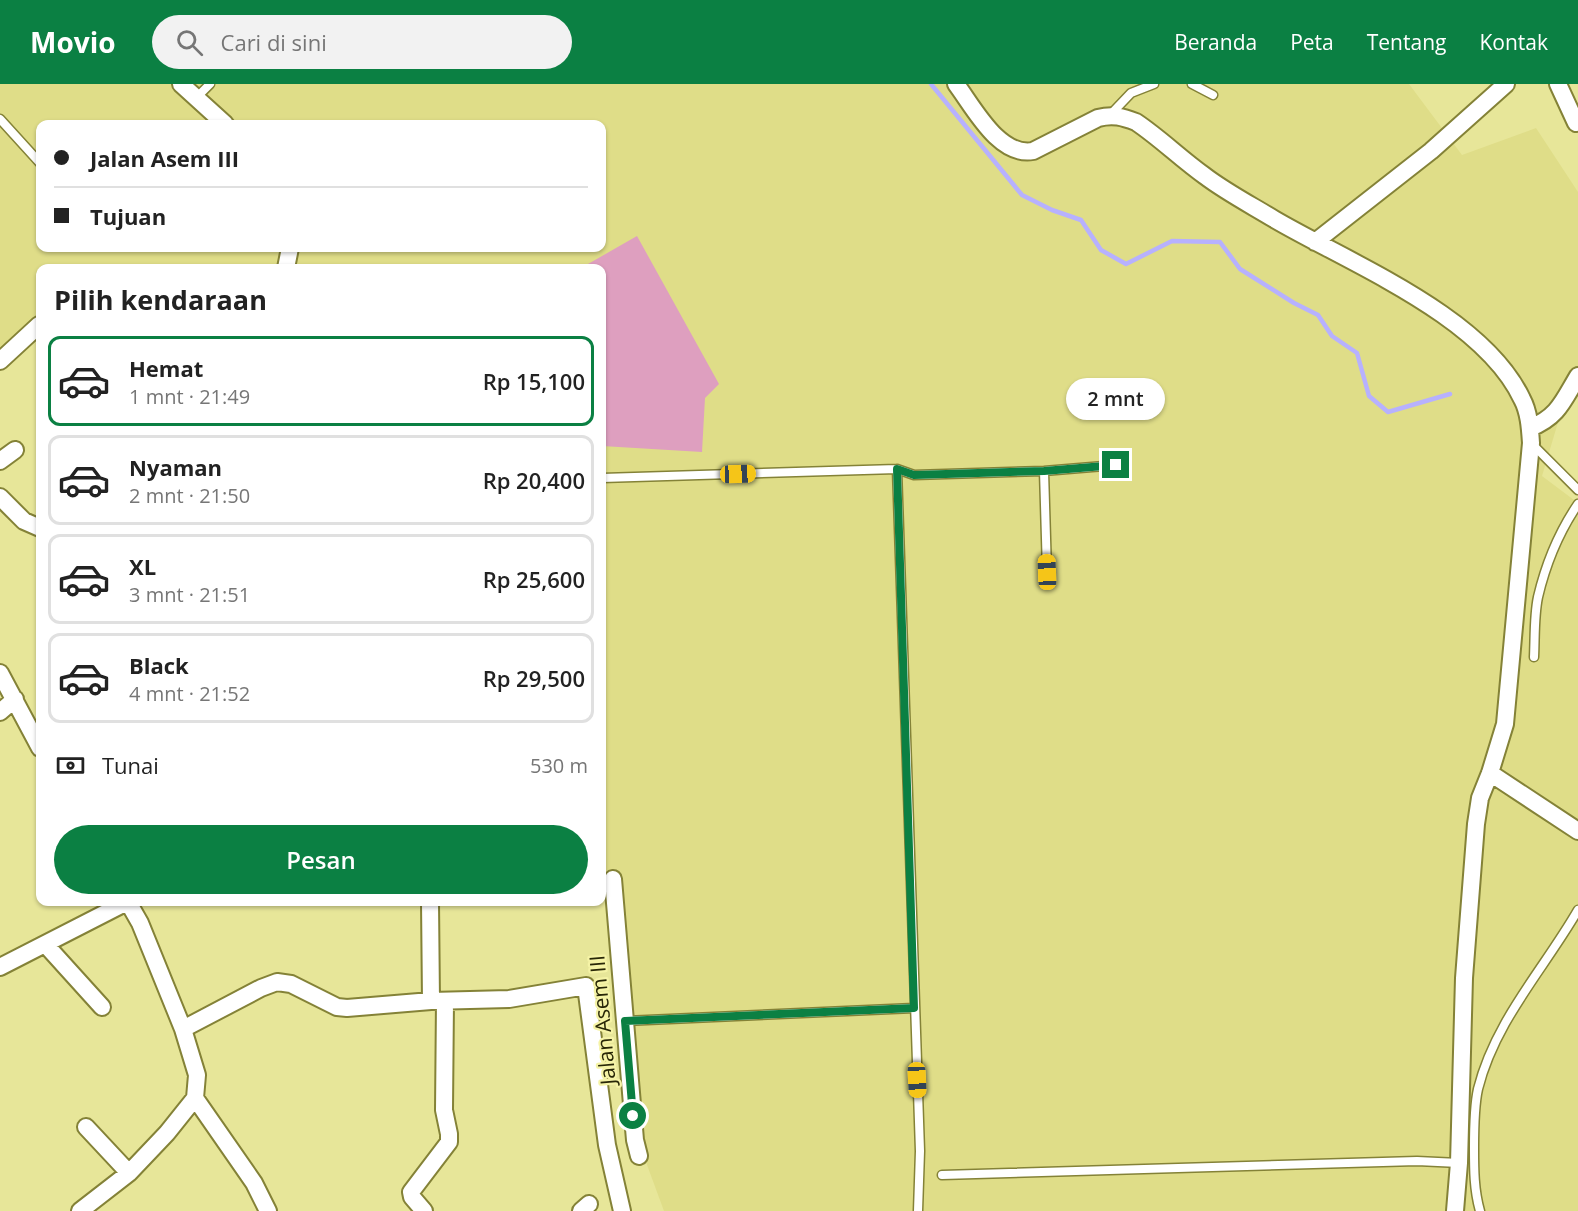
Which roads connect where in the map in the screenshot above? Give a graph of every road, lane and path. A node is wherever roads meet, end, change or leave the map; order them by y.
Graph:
1 (181, 84) edge
2 (210, 84) edge
3 (956, 84) edge
4 (1154, 84) edge
5 (1192, 84) edge
6 (1506, 84) edge
7 (1558, 84) edge
8 (1213, 95) dead end
9 (196, 98) junction
10 (1110, 115) junction
11 (0, 119) edge
12 (221, 120) edge
13 (1576, 123) dead end
14 (36, 159) edge
15 (1315, 242) junction
16 (36, 329) edge
17 (0, 361) edge
18 (1578, 376) edge
19 (1531, 436) junction
20 (15, 450) dead end
21 (0, 461) edge
22 (1116, 465) dead end
23 (897, 469) junction
24 (1044, 471) junction
25 (606, 478) edge
26 (1578, 490) edge
27 (0, 497) edge
28 (1578, 504) edge
29 (36, 526) edge
30 (1047, 572) dead end
31 (1534, 657) dead end
32 (0, 673) edge
33 (15, 699) junction
34 (0, 712) edge
35 (36, 740) edge
36 (1490, 773) junction
37 (1578, 831) edge
38 (613, 879) dead end
39 (120, 906) edge
40 (130, 906) edge
41 (430, 906) edge
42 (1578, 910) edge
43 (45, 944) junction
44 (0, 967) edge
45 (438, 1001) junction
46 (102, 1007) dead end
47 (914, 1008) junction
48 (625, 1021) junction
49 (183, 1029) junction
50 (195, 1098) junction
51 (86, 1127) dead end
52 (639, 1156) dead end
53 (1455, 1163) junction
54 (129, 1173) junction
55 (942, 1175) dead end
56 (80, 1211) edge
57 (268, 1211) edge
58 (424, 1211) edge
59 (622, 1211) edge
60 (918, 1211) edge
61 (1455, 1211) edge
62 (1480, 1211) edge

1 - 9 street
2 - 9 lane
3 - 10 street
4 - 10 lane
5 - 8 lane
6 - 15 street
7 - 13 street
9 - 12 street
10 - 15 street
11 - 14 lane
15 - 19 street
16 - 17 street
18 - 19 street
19 - 26 lane
19 - 36 street
20 - 21 street
22 - 24 lane
23 - 24 lane
23 - 25 lane
23 - 47 lane
24 - 30 lane
27 - 29 street
28 - 31 lane
32 - 33 street
33 - 34 street
33 - 35 street
36 - 37 street
36 - 53 street
38 - 48 street, Jalan Asem III
39 - 43 street
40 - 49 street
41 - 45 street
42 - 62 lane
43 - 44 street
43 - 46 street
45 - 49 street
45 - 58 street
45 - 59 street
47 - 48 lane
47 - 60 lane
48 - 52 street, Jalan Asem III
49 - 50 street
50 - 54 street
50 - 57 street
51 - 54 street
53 - 55 lane
53 - 61 street
54 - 56 street

